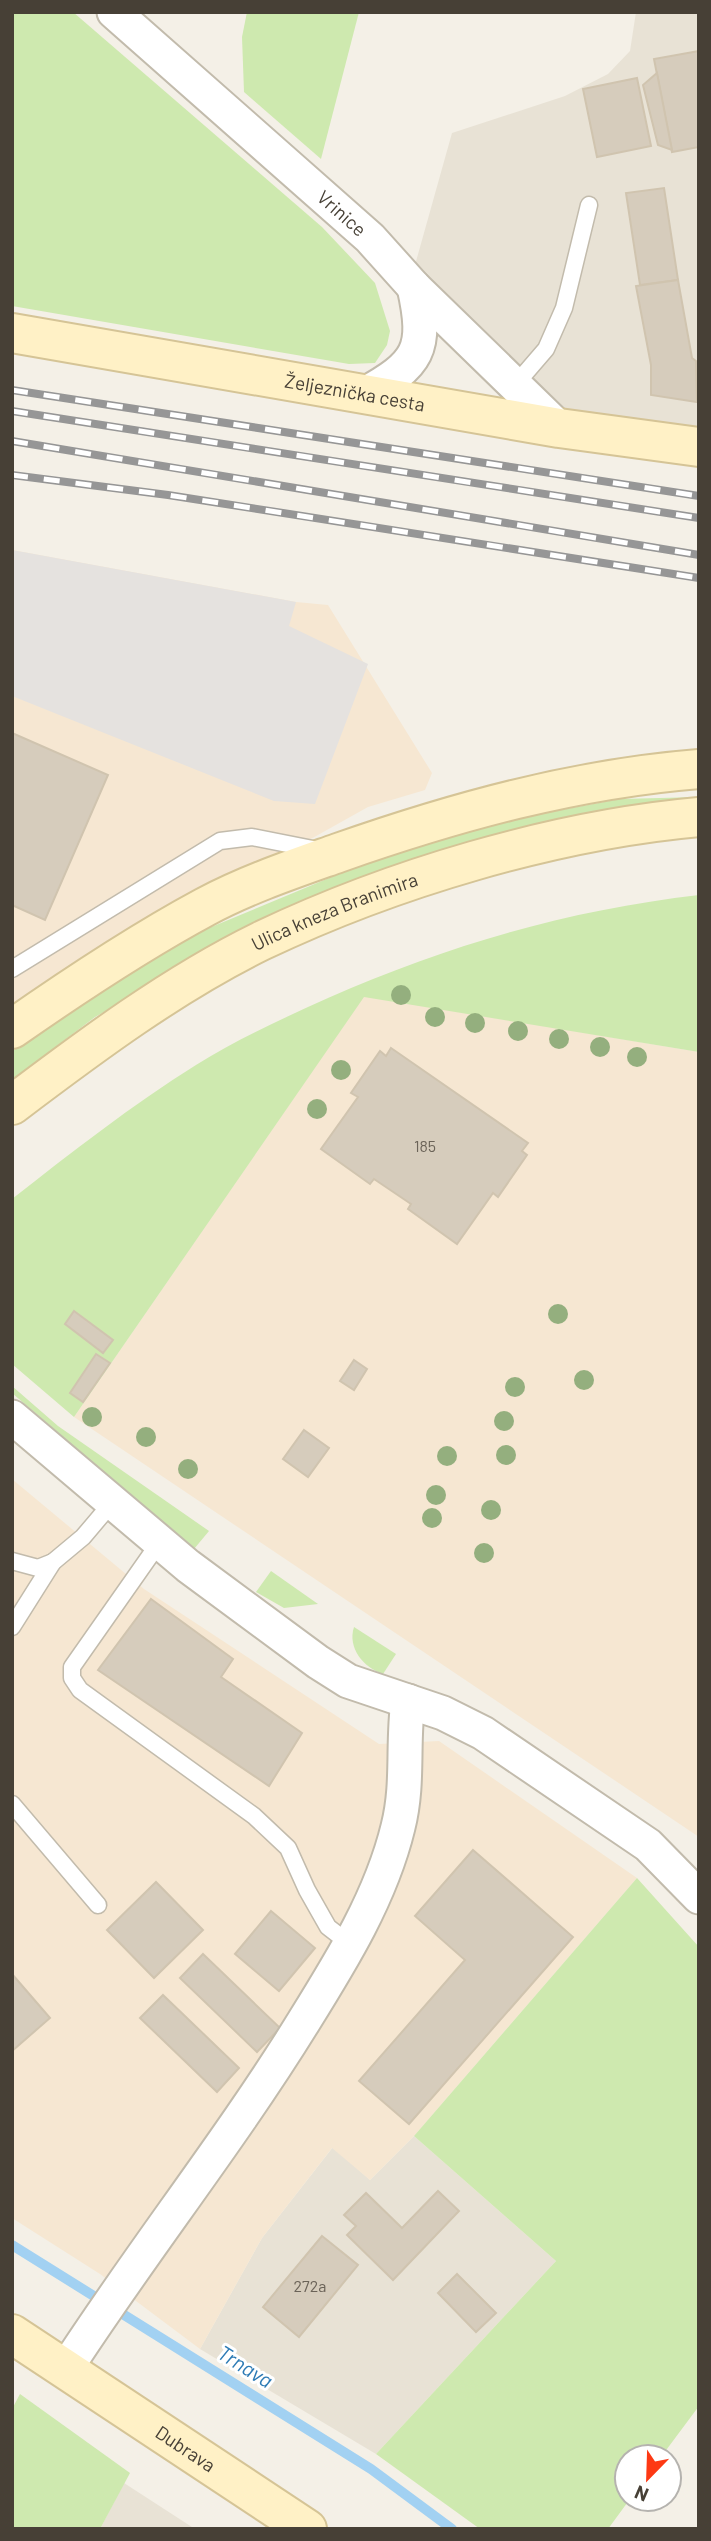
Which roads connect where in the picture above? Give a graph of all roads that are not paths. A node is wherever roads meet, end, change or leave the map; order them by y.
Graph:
1 (114, 12) edge
2 (589, 205) dead end
3 (414, 287) junction
4 (12, 332) edge
5 (515, 385) junction
6 (363, 395) junction
7 (559, 428) junction
8 (699, 447) edge
9 (699, 769) edge
10 (699, 817) edge
11 (338, 853) junction
12 (12, 969) edge
13 (12, 1029) edge
14 (12, 1105) edge
15 (12, 1418) edge
16 (111, 1504) junction
17 (159, 1543) junction
18 (12, 1561) edge
19 (53, 1562) junction
20 (12, 1627) edge
21 (408, 1701) junction
22 (12, 1804) edge
23 (699, 1897) edge
24 (98, 1905) dead end
25 (349, 1944) junction
26 (12, 2334) edge
27 (65, 2370) junction
28 (307, 2529) edge

1 - 3 street, Vrinice
2 - 5 lane
3 - 5 street, Vrinice
3 - 6 street
4 - 6 main road, Željeznička cesta
5 - 7 street, Vrinice
6 - 7 main road, Željeznička cesta
7 - 8 main road, Željeznička cesta
9 - 11 main road
10 - 14 main road, Ulica kneza Branimira
11 - 12 lane
11 - 13 main road
15 - 16 street
16 - 17 street
16 - 19 lane
17 - 21 street
17 - 25 lane
18 - 19 lane
19 - 20 lane
21 - 23 street
21 - 25 street
22 - 24 lane
25 - 27 street
26 - 27 main road, Dubrava
27 - 28 main road, Dubrava

